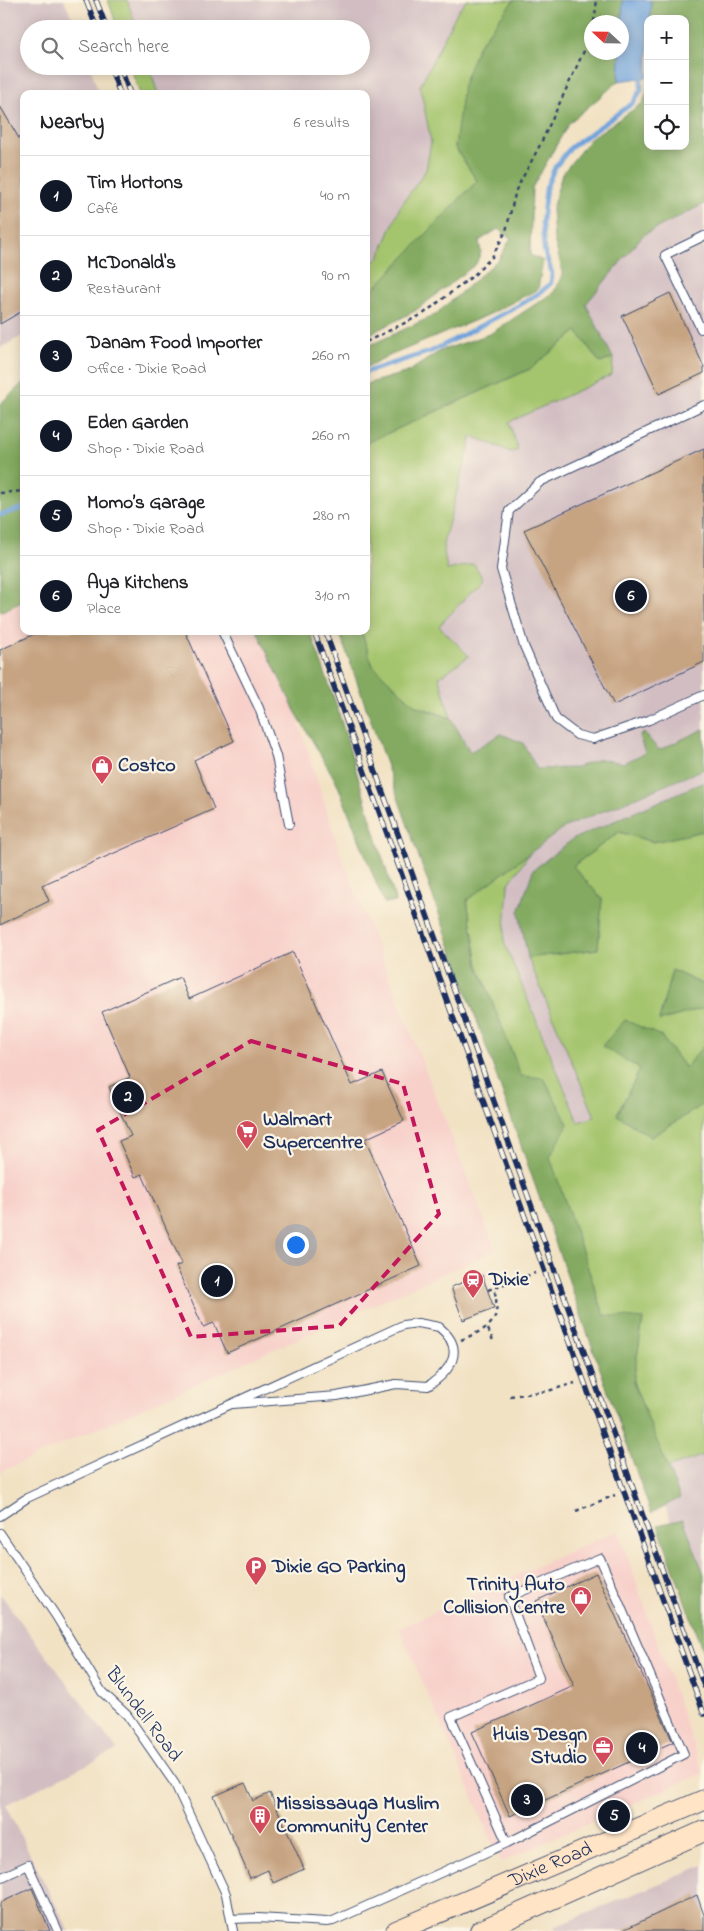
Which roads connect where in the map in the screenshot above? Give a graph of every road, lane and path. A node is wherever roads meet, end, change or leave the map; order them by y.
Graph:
1 (597, 0) edge
2 (595, 15) edge
3 (584, 51) edge
4 (704, 236) edge
5 (704, 328) edge
6 (370, 340) edge
7 (704, 405) edge
8 (20, 491) edge
9 (0, 493) edge
10 (224, 635) edge
11 (704, 695) edge
12 (289, 824) dead end
13 (535, 1273) dead end
14 (494, 1288) junction
15 (488, 1290) dead end
16 (488, 1328) junction
17 (494, 1343) dead end
18 (453, 1344) junction
19 (575, 1383) dead end
20 (510, 1396) dead end
21 (233, 1404) junction
22 (615, 1495) dead end
23 (576, 1511) dead end
24 (0, 1516) edge
25 (0, 1533) edge
26 (704, 1800) edge
27 (704, 1831) edge
28 (507, 1843) junction
29 (0, 1878) edge
30 (231, 1919) junction
31 (58, 1931) edge
32 (233, 1931) edge
33 (396, 1931) edge
34 (480, 1931) edge

1 - 2 path
3 - 6 path
4 - 5 lane
7 - 11 lane
8 - 9 path
10 - 12 lane
13 - 14 path
14 - 15 path
14 - 16 path
16 - 17 path
16 - 18 path
18 - 21 lane
18 - 21 lane
19 - 20 path
21 - 24 lane
22 - 23 path
25 - 30 lane, Blundell Road
26 - 33 main road, Dixie Road
27 - 34 main road, Dixie Road
28 - 28 lane
28 - 30 lane
29 - 31 lane
30 - 32 lane, Blundell Road

